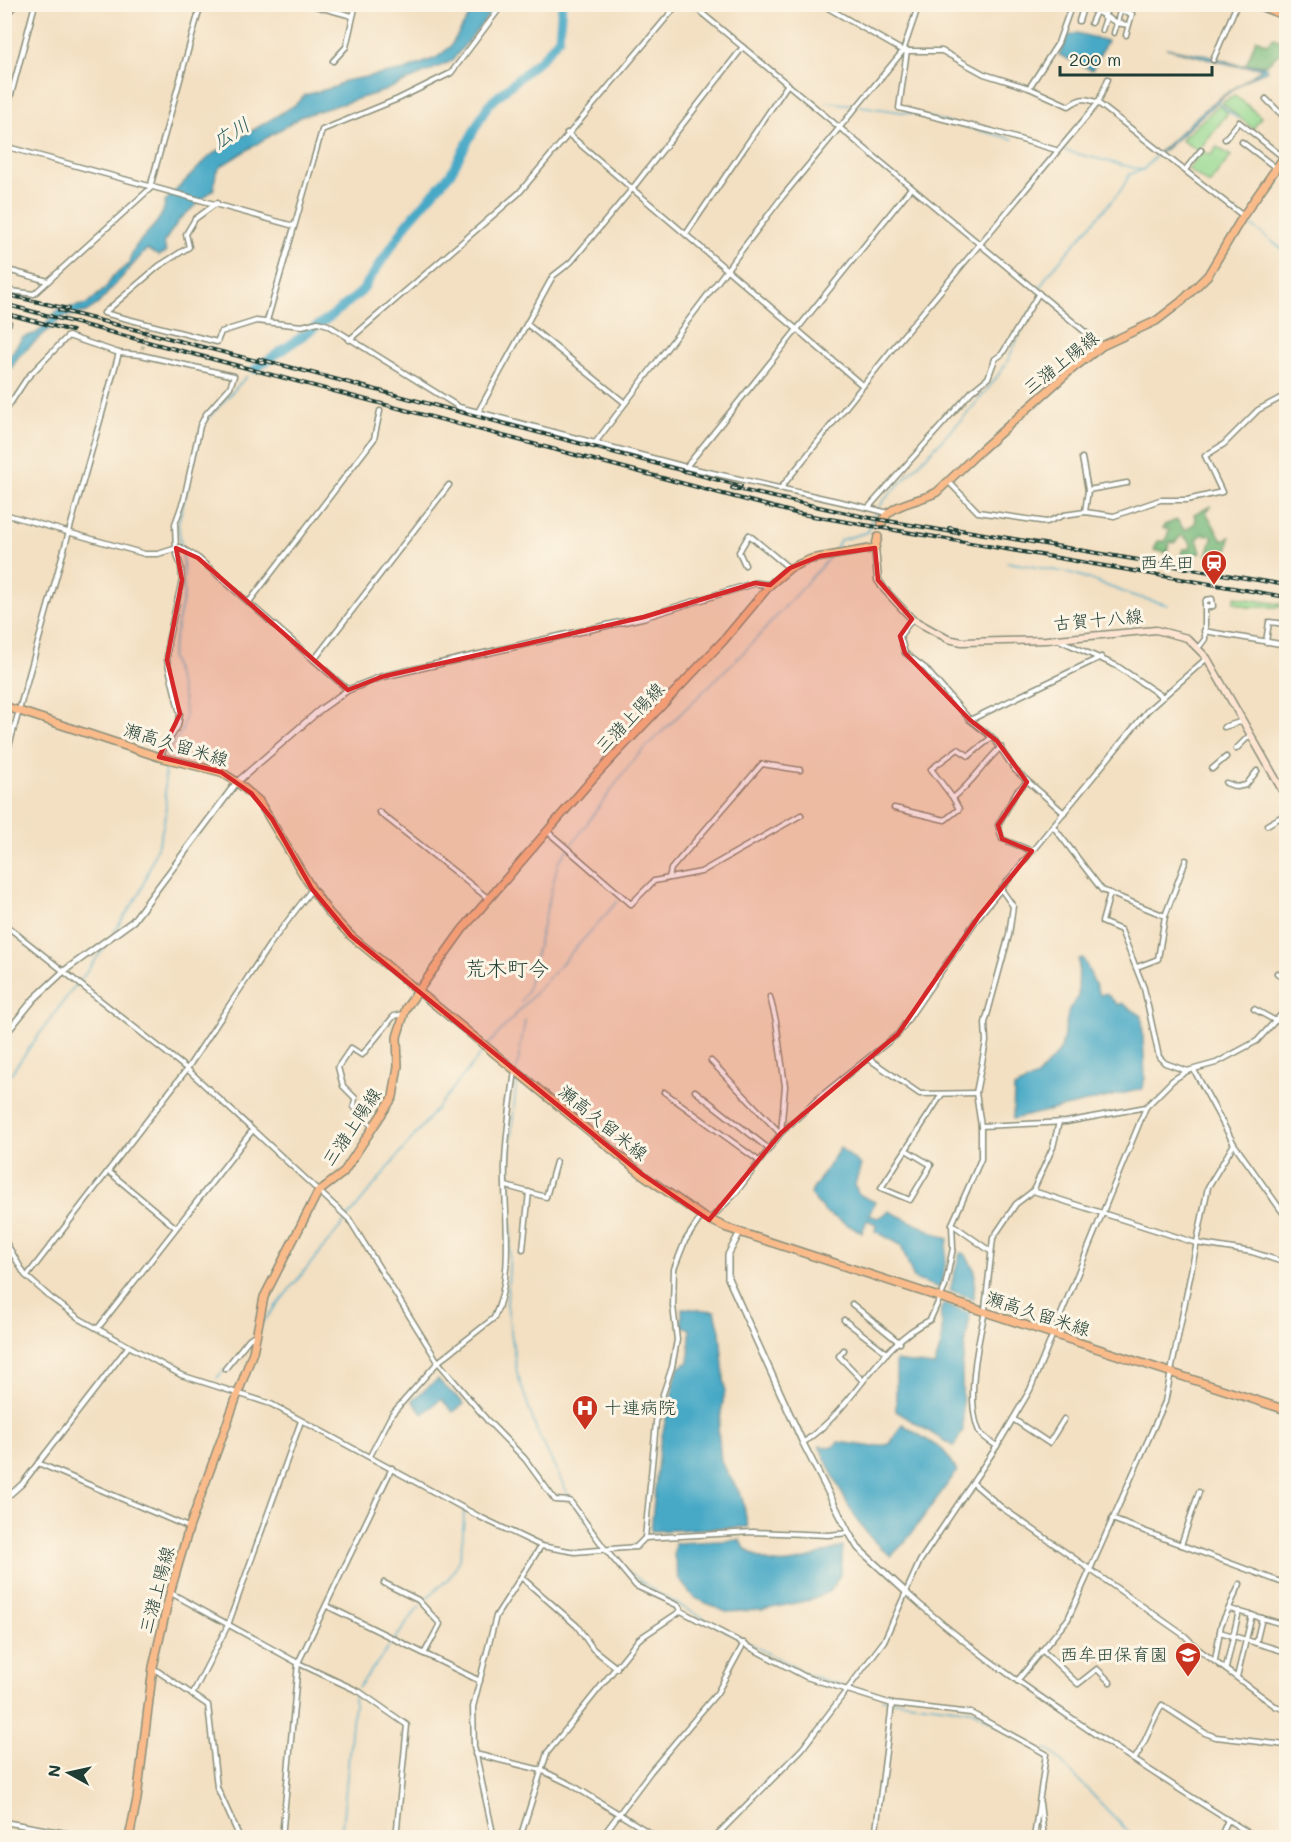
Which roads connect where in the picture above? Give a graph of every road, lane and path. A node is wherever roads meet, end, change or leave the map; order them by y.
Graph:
1 (15, 4) edge
2 (33, 4) edge
3 (201, 4) edge
4 (308, 4) edge
5 (356, 4) edge
6 (502, 4) edge
7 (678, 4) edge
8 (691, 4) edge
9 (821, 4) edge
10 (919, 4) edge
11 (1072, 4) edge
12 (1096, 4) edge
13 (1237, 4) edge
14 (1254, 4) edge
15 (1084, 5) edge
16 (1109, 5) edge
17 (1094, 11) junction
18 (1120, 11) junction
19 (4, 16) edge
20 (352, 16) junction
21 (1287, 16) edge
22 (1105, 17) junction
23 (1079, 21) dead end
24 (1091, 23) dead end
25 (1117, 23) junction
26 (1128, 25) junction
27 (1102, 30) dead end
28 (1114, 33) dead end
29 (1126, 35) dead end
30 (743, 47) junction
31 (905, 50) junction
32 (1213, 60) dead end
33 (333, 61) dead end
34 (1108, 79) dead end
35 (788, 84) junction
36 (1029, 88) junction
37 (1266, 99) dead end
38 (1098, 103) junction
39 (1287, 119) edge
40 (4, 121) edge
41 (841, 129) junction
42 (567, 133) junction
43 (1225, 139) dead end
44 (1242, 142) dead end
45 (4, 146) edge
46 (1056, 150) junction
47 (1201, 150) dead end
48 (1285, 156) edge
49 (1276, 168) junction
50 (1185, 170) junction
51 (153, 185) junction
52 (911, 188) junction
53 (632, 189) junction
54 (217, 203) junction
55 (1243, 216) junction
56 (294, 226) junction
57 (686, 234) junction
58 (979, 244) junction
59 (4, 269) edge
60 (728, 270) junction
61 (48, 282) junction
62 (4, 290) edge
63 (1038, 293) junction
64 (267, 321) junction
65 (527, 325) junction
66 (797, 330) junction
67 (349, 340) junction
68 (1102, 346) junction
69 (119, 353) junction
70 (863, 386) junction
71 (1287, 395) edge
72 (625, 403) junction
73 (380, 411) dead end
74 (478, 412) junction
75 (4, 413) edge
76 (595, 443) junction
77 (1082, 458) dead end
78 (686, 467) junction
79 (948, 481) junction
80 (1127, 483) dead end
81 (449, 485) dead end
82 (780, 489) junction
83 (1088, 490) junction
84 (868, 508) junction
85 (1085, 512) junction
86 (888, 513) junction
87 (4, 514) edge
88 (882, 523) dead end
89 (68, 534) junction
90 (878, 537) dead end
91 (176, 548) junction
92 (875, 548) junction
93 (745, 565) dead end
94 (790, 568) junction
95 (770, 585) junction
96 (249, 602) junction
97 (1205, 608) dead end
98 (912, 619) junction
99 (1287, 624) edge
100 (1204, 631) junction
101 (1056, 639) junction
102 (1266, 642) junction
103 (1287, 645) edge
104 (1198, 647) junction
105 (1101, 657) junction
106 (1207, 658) junction
107 (314, 660) junction
108 (348, 690) junction
109 (1162, 697) junction
110 (4, 706) edge
111 (19, 710) junction
112 (970, 720) junction
113 (1243, 720) junction
114 (1224, 727) dead end
115 (1251, 734) junction
116 (992, 737) junction
117 (1001, 747) junction
118 (1236, 750) dead end
119 (1226, 756) dead end
120 (159, 757) junction
121 (4, 764) edge
122 (1212, 769) dead end
123 (800, 770) dead end
124 (1257, 771) dead end
125 (1287, 780) edge
126 (237, 782) junction
127 (1027, 782) junction
128 (1226, 783) dead end
129 (1280, 787) junction
130 (1287, 797) edge
131 (953, 798) junction
132 (894, 808) dead end
133 (380, 812) dead end
134 (1064, 813) junction
135 (1287, 814) edge
136 (801, 815) dead end
137 (1267, 825) dead end
138 (1053, 826) junction
139 (549, 832) junction
140 (1032, 851) junction
141 (1186, 860) dead end
142 (669, 878) junction
143 (312, 889) junction
144 (1001, 889) junction
145 (1110, 893) junction
146 (489, 900) junction
147 (1166, 916) junction
148 (4, 924) edge
149 (1137, 967) junction
150 (64, 970) junction
151 (1277, 973) dead end
152 (1287, 979) edge
153 (418, 990) junction
154 (770, 997) dead end
155 (1254, 1009) dead end
156 (1287, 1009) edge
157 (404, 1014) junction
158 (1276, 1022) junction
159 (4, 1036) edge
160 (869, 1059) junction
161 (711, 1061) dead end
162 (187, 1069) junction
163 (515, 1070) junction
164 (1194, 1070) junction
165 (1187, 1071) junction
166 (695, 1091) dead end
167 (664, 1092) dead end
168 (976, 1093) junction
169 (942, 1094) junction
170 (1146, 1107) junction
171 (1059, 1122) junction
172 (981, 1126) junction
173 (374, 1128) junction
174 (252, 1131) junction
175 (781, 1133) junction
176 (1234, 1143) junction
177 (768, 1149) junction
178 (906, 1150) junction
179 (759, 1161) junction
180 (556, 1162) dead end
181 (108, 1171) junction
182 (506, 1186) junction
183 (318, 1191) junction
184 (1033, 1191) junction
185 (529, 1192) junction
186 (1103, 1212) junction
187 (1287, 1217) edge
188 (705, 1218) junction
189 (952, 1224) junction
190 (175, 1227) junction
191 (740, 1232) junction
192 (4, 1239) edge
193 (1196, 1243) junction
194 (523, 1249) dead end
195 (990, 1252) junction
196 (1287, 1263) edge
197 (27, 1276) junction
198 (940, 1297) junction
199 (852, 1304) dead end
200 (984, 1312) junction
201 (844, 1320) dead end
202 (98, 1328) junction
203 (1053, 1334) junction
204 (255, 1335) junction
205 (900, 1343) junction
206 (128, 1347) junction
207 (844, 1350) dead end
208 (887, 1353) junction
209 (438, 1362) junction
210 (225, 1369) dead end
211 (1169, 1373) junction
212 (863, 1382) junction
213 (237, 1392) junction
214 (1287, 1410) edge
215 (1013, 1419) junction
216 (1064, 1419) dead end
217 (301, 1421) junction
218 (803, 1443) junction
219 (997, 1446) junction
220 (370, 1456) junction
221 (38, 1463) junction
222 (392, 1468) junction
223 (972, 1483) junction
224 (1199, 1492) dead end
225 (4, 1500) edge
226 (1112, 1519) junction
227 (189, 1528) junction
228 (849, 1533) junction
229 (645, 1538) junction
230 (1181, 1545) junction
231 (541, 1546) junction
232 (605, 1549) junction
233 (1090, 1568) junction
234 (521, 1577) junction
235 (384, 1583) dead end
236 (1240, 1584) dead end
237 (1287, 1584) edge
238 (170, 1593) junction
239 (907, 1593) junction
240 (327, 1606) junction
241 (1230, 1609) junction
242 (681, 1611) junction
243 (1239, 1611) junction
244 (1252, 1615) junction
245 (1262, 1618) junction
246 (228, 1624) junction
247 (1287, 1625) edge
248 (1220, 1632) junction
249 (1232, 1636) junction
250 (1245, 1640) junction
251 (744, 1643) junction
252 (1256, 1643) junction
253 (1042, 1650) junction
254 (1287, 1652) edge
255 (424, 1654) junction
256 (1215, 1660) junction
257 (298, 1663) junction
258 (153, 1667) junction
259 (616, 1668) junction
260 (1226, 1668) junction
261 (1237, 1677) junction
262 (480, 1681) junction
263 (1017, 1681) junction
264 (1110, 1683) dead end
265 (848, 1691) junction
266 (192, 1695) junction
267 (892, 1704) junction
268 (1287, 1710) edge
269 (1287, 1745) edge
270 (475, 1754) junction
271 (1134, 1760) junction
272 (541, 1770) junction
273 (1039, 1796) junction
274 (618, 1813) junction
275 (1228, 1820) junction
276 (4, 1822) edge
277 (721, 1831) junction
278 (725, 1837) edge
279 (94, 1838) edge
280 (129, 1838) edge
281 (240, 1838) edge
282 (282, 1838) edge
283 (396, 1838) edge
284 (494, 1838) edge
285 (520, 1838) edge
286 (601, 1838) edge
287 (658, 1838) edge
288 (714, 1838) edge
289 (740, 1838) edge
290 (875, 1838) edge
291 (1034, 1838) edge
292 (1044, 1838) edge
293 (1220, 1838) edge
294 (1257, 1838) edge

1 - 19 main road
2 - 40 street
3 - 51 street
4 - 20 street
5 - 20 street
6 - 56 street
7 - 42 street
8 - 30 street
9 - 31 street
10 - 31 street
11 - 36 street
12 - 17 street
13 - 32 street
14 - 21 main road
15 - 17 street
15 - 23 street
16 - 18 street
16 - 22 street
17 - 22 street
17 - 24 street
18 - 25 street
18 - 26 street
20 - 33 street
22 - 25 street
22 - 27 street
25 - 26 street
25 - 28 street
26 - 29 street
30 - 35 street
30 - 53 street
31 - 36 street
31 - 41 street
31 - 46 street
34 - 38 street
35 - 41 street
35 - 57 street
36 - 38 street
37 - 39 street
38 - 46 street
38 - 50 street
41 - 52 street
41 - 60 street
42 - 53 street
42 - 67 street
43 - 48 street
44 - 49 street
45 - 51 street
46 - 58 street
47 - 50 street
48 - 49 main road, 三潴上陽線
49 - 55 main road, 三潴上陽線
50 - 55 street
51 - 54 street
51 - 61 street
52 - 58 street
52 - 66 street
53 - 57 street
53 - 65 street
54 - 56 street
54 - 64 street
55 - 68 main road, 三潴上陽線
56 - 64 street
57 - 60 street
58 - 63 street
58 - 70 street
59 - 61 street
60 - 66 street
60 - 72 street
61 - 62 street
63 - 68 street
63 - 84 street
64 - 67 street
65 - 72 street
65 - 74 street
66 - 70 street
66 - 78 street
67 - 74 street
68 - 79 main road, 三潴上陽線
69 - 75 street
69 - 89 street
69 - 91 street
70 - 82 street
71 - 85 street
72 - 76 street
73 - 96 street
74 - 76 street
76 - 78 street
77 - 83 street
78 - 82 street
79 - 85 street
79 - 86 main road, 三潴上陽線
80 - 83 street
81 - 107 street
82 - 84 street
83 - 85 street
84 - 86 street
86 - 88 main road
87 - 89 street
89 - 91 street
89 - 111 street
90 - 92 main road
91 - 96 street
91 - 120 street
92 - 94 main road, 三潴上陽線
92 - 98 main road, 古賀十八線
93 - 94 street
94 - 95 main road, 三潴上陽線
95 - 108 street
95 - 139 main road, 三潴上陽線
96 - 107 street
97 - 100 street
98 - 101 main road, 古賀十八線
98 - 112 street
99 - 102 street
100 - 102 street
100 - 104 street
101 - 104 main road, 古賀十八線
101 - 105 street
102 - 103 street
104 - 106 main road, 古賀十八線
105 - 109 street
105 - 112 street
106 - 109 street
106 - 113 main road, 古賀十八線
107 - 108 street
108 - 126 street
109 - 134 street
110 - 111 main road, 瀬高久留米線
111 - 120 main road, 瀬高久留米線
111 - 121 street
112 - 116 street
113 - 114 street
113 - 115 main road, 古賀十八線
115 - 118 street
115 - 129 main road, 古賀十八線
116 - 117 street
116 - 131 street
117 - 127 street
117 - 131 street
119 - 122 street
120 - 126 main road, 瀬高久留米線
123 - 142 street
124 - 128 street
125 - 129 street
126 - 143 main road, 瀬高久留米線
126 - 150 street
127 - 134 street
127 - 140 street
129 - 130 main road, 古賀十八線
131 - 132 street
133 - 146 street
134 - 138 street
135 - 137 street
136 - 142 street
138 - 140 street
138 - 145 street
139 - 142 street
139 - 146 main road, 三潴上陽線
140 - 144 street
141 - 147 street
143 - 153 main road, 瀬高久留米線
143 - 162 street
144 - 160 street
144 - 168 street
145 - 147 street
145 - 149 street
146 - 153 main road, 三潴上陽線
147 - 149 street
148 - 150 street
149 - 165 street
150 - 159 street
150 - 162 street
151 - 152 street
153 - 157 main road, 三潴上陽線
153 - 163 main road, 瀬高久留米線
154 - 175 street
155 - 158 street
156 - 158 street
157 - 173 main road, 三潴上陽線
157 - 173 street
158 - 164 street
160 - 169 street
160 - 175 street
161 - 175 street
162 - 174 street
162 - 181 street
163 - 182 street
163 - 188 main road, 瀬高久留米線
164 - 165 street
164 - 176 street
165 - 170 street
166 - 177 street
167 - 179 street
168 - 169 street
168 - 172 street
169 - 178 street
170 - 171 street
170 - 186 street
171 - 172 street
171 - 184 street
172 - 189 street
173 - 183 main road, 三潴上陽線
174 - 183 street
174 - 190 street
175 - 177 street
176 - 187 street
176 - 193 street
177 - 179 street
178 - 178 street
179 - 188 street
180 - 185 street
181 - 190 street
181 - 197 street
182 - 185 street
182 - 209 street
183 - 204 main road, 三潴上陽線
183 - 209 street
184 - 186 street
184 - 195 street
185 - 194 street
186 - 193 street
186 - 203 street
188 - 191 main road, 瀬高久留米線
188 - 229 street
189 - 195 street
189 - 198 street
190 - 202 street
191 - 198 main road, 瀬高久留米線
191 - 218 street
192 - 197 street
193 - 196 street
193 - 211 street
195 - 200 street
197 - 202 street
198 - 200 main road, 瀬高久留米線
198 - 205 street
199 - 205 street
200 - 203 main road, 瀬高久留米線
200 - 219 street
201 - 208 street
202 - 206 street
203 - 211 main road, 瀬高久留米線
203 - 215 street
204 - 210 street
204 - 213 main road, 三潴上陽線
205 - 208 street
206 - 213 street
206 - 221 street
207 - 212 street
208 - 212 street
209 - 220 street
209 - 232 street
211 - 214 main road, 瀬高久留米線
211 - 226 street
212 - 218 street
213 - 217 street
213 - 227 main road, 三潴上陽線
215 - 216 street
215 - 219 street
217 - 220 street
217 - 246 street
218 - 228 street
219 - 223 street
220 - 222 street
221 - 225 street
221 - 227 street
222 - 231 street
222 - 240 street
223 - 233 street
223 - 239 street
224 - 230 street
226 - 230 street
226 - 233 street
227 - 238 main road, 三潴上陽線
228 - 229 street
228 - 239 street
229 - 232 street
230 - 237 street
231 - 232 street
231 - 234 street
232 - 242 street
233 - 253 street
233 - 256 street
234 - 259 street
234 - 262 street
235 - 255 street
236 - 241 street
238 - 246 street
238 - 258 main road, 三潴上陽線
239 - 263 street
239 - 265 street
240 - 255 street
240 - 257 street
241 - 243 street
241 - 248 street
242 - 251 street
242 - 259 street
243 - 244 street
243 - 249 street
244 - 245 street
244 - 250 street
245 - 247 street
245 - 252 street
246 - 257 street
246 - 266 street
248 - 249 street
248 - 256 street
249 - 250 street
249 - 260 street
250 - 252 street
250 - 261 street
251 - 265 street
251 - 274 street
252 - 254 street
253 - 263 street
253 - 264 street
255 - 262 street
256 - 260 street
257 - 282 street
257 - 283 street
258 - 266 street
258 - 280 main road, 三潴上陽線
259 - 272 street
260 - 261 street
261 - 268 street
262 - 270 street
263 - 271 street
265 - 267 street
265 - 277 street
266 - 281 street
267 - 273 street
267 - 290 street
269 - 271 street
270 - 272 street
270 - 284 street
271 - 275 street
272 - 274 street
272 - 285 street
273 - 291 street
273 - 292 street
274 - 286 street
274 - 287 street
275 - 293 street
275 - 294 street
276 - 279 street
277 - 278 street
277 - 288 street
278 - 289 street

